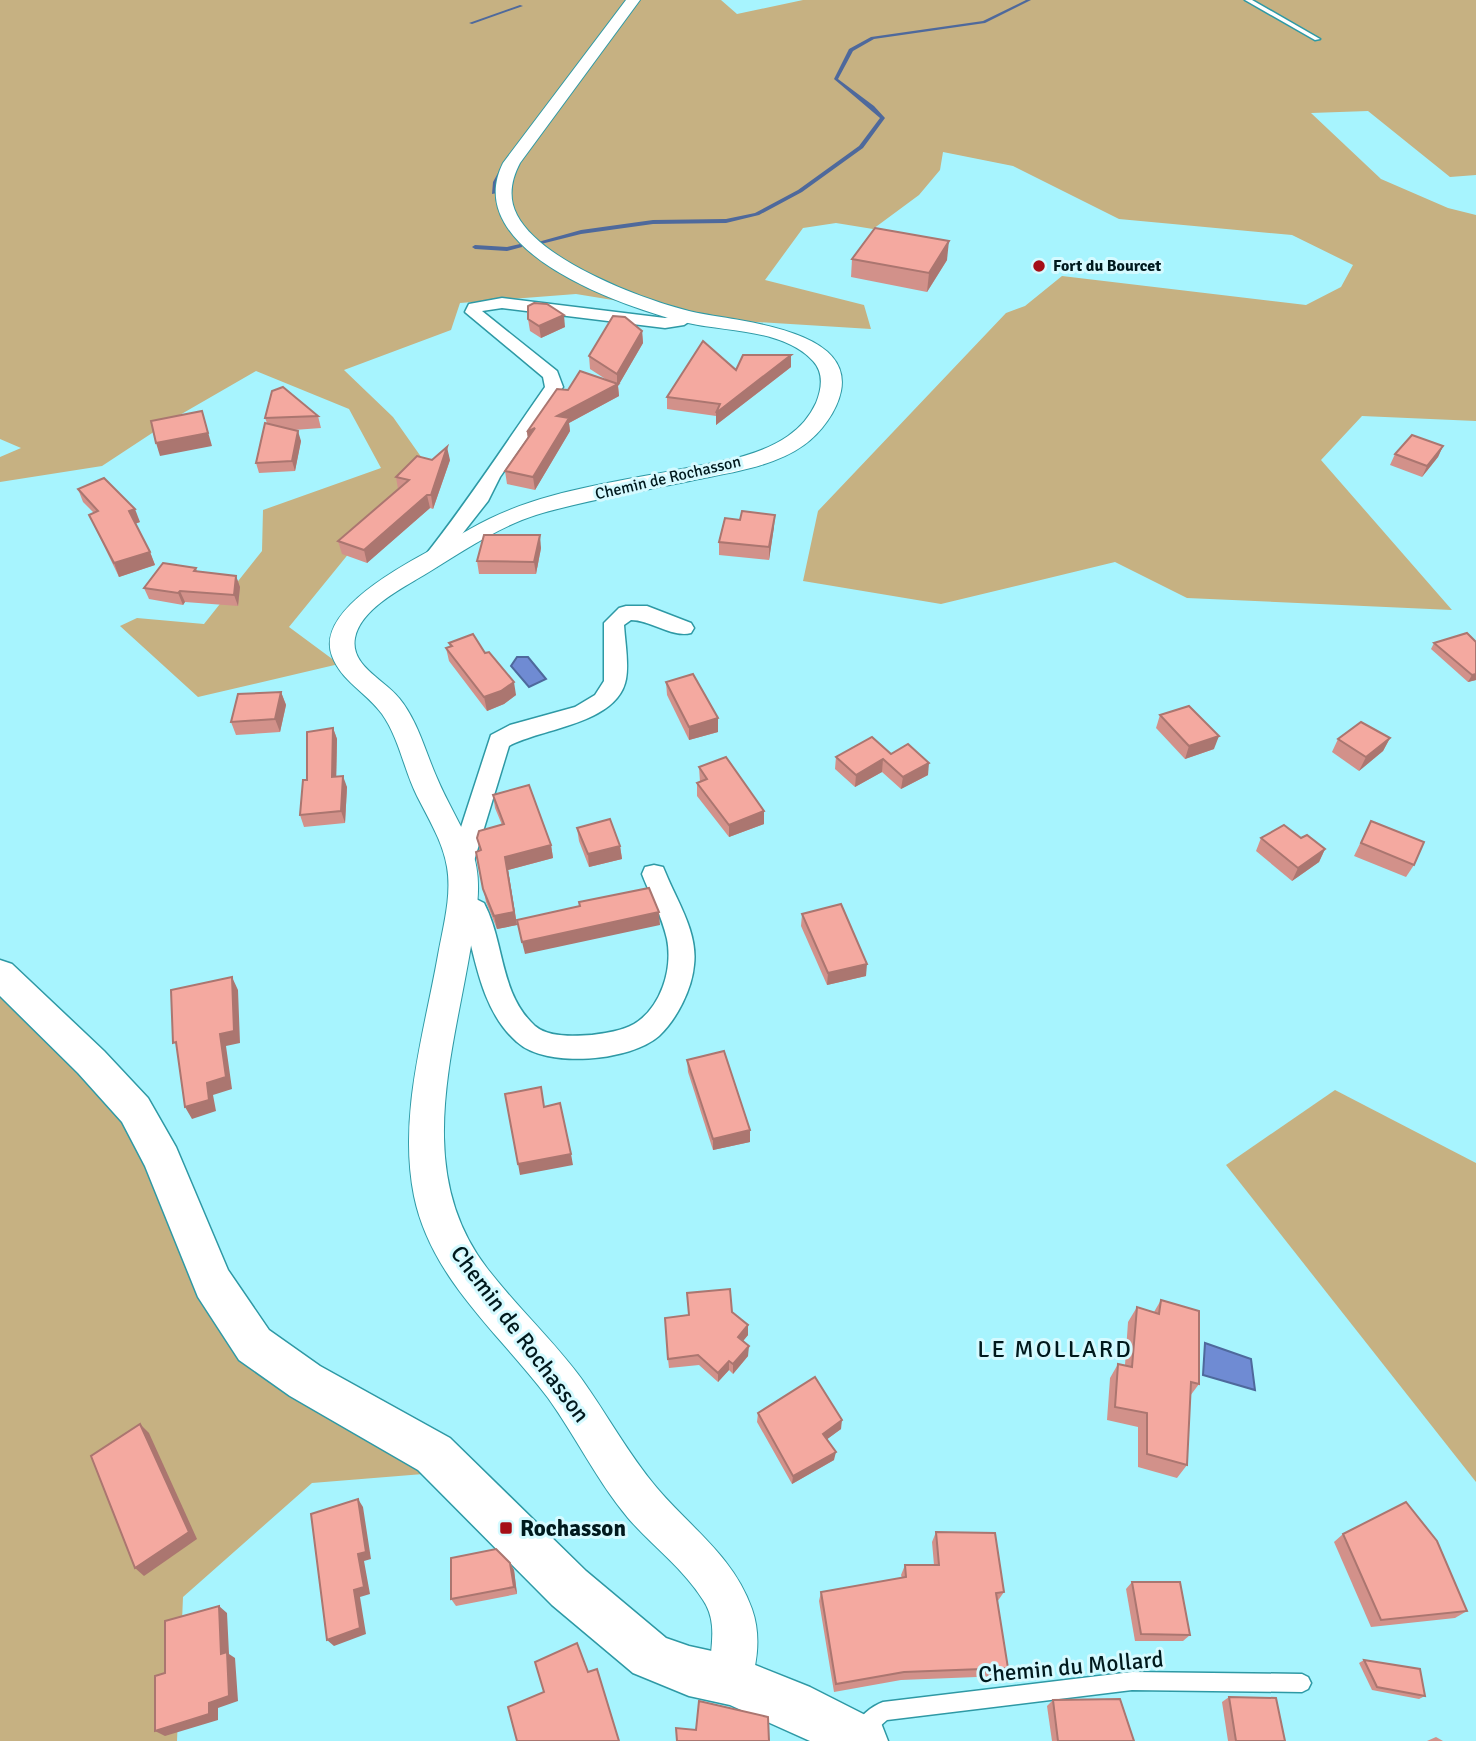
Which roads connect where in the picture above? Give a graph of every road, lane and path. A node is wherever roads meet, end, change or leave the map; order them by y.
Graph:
1 (632, 0) edge
2 (1248, 0) edge
3 (1317, 39) dead end
4 (688, 317) junction
5 (430, 562) junction
6 (684, 628) dead end
7 (462, 861) junction
8 (653, 874) dead end
9 (462, 902) junction
10 (0, 974) edge
11 (730, 1680) junction
12 (1302, 1683) dead end
13 (859, 1738) edge

1 - 4 street, Chemin de Rochasson
2 - 3 lane
4 - 5 street
4 - 5 street, Chemin de Rochasson
5 - 7 street, Chemin de Rochasson
6 - 7 street, Chemin de Rochasson
7 - 9 street, Chemin de Rochasson
8 - 9 street
9 - 11 street, Chemin de Rochasson
10 - 11 main road
11 - 13 main road
12 - 13 lane, Chemin du Mollard

